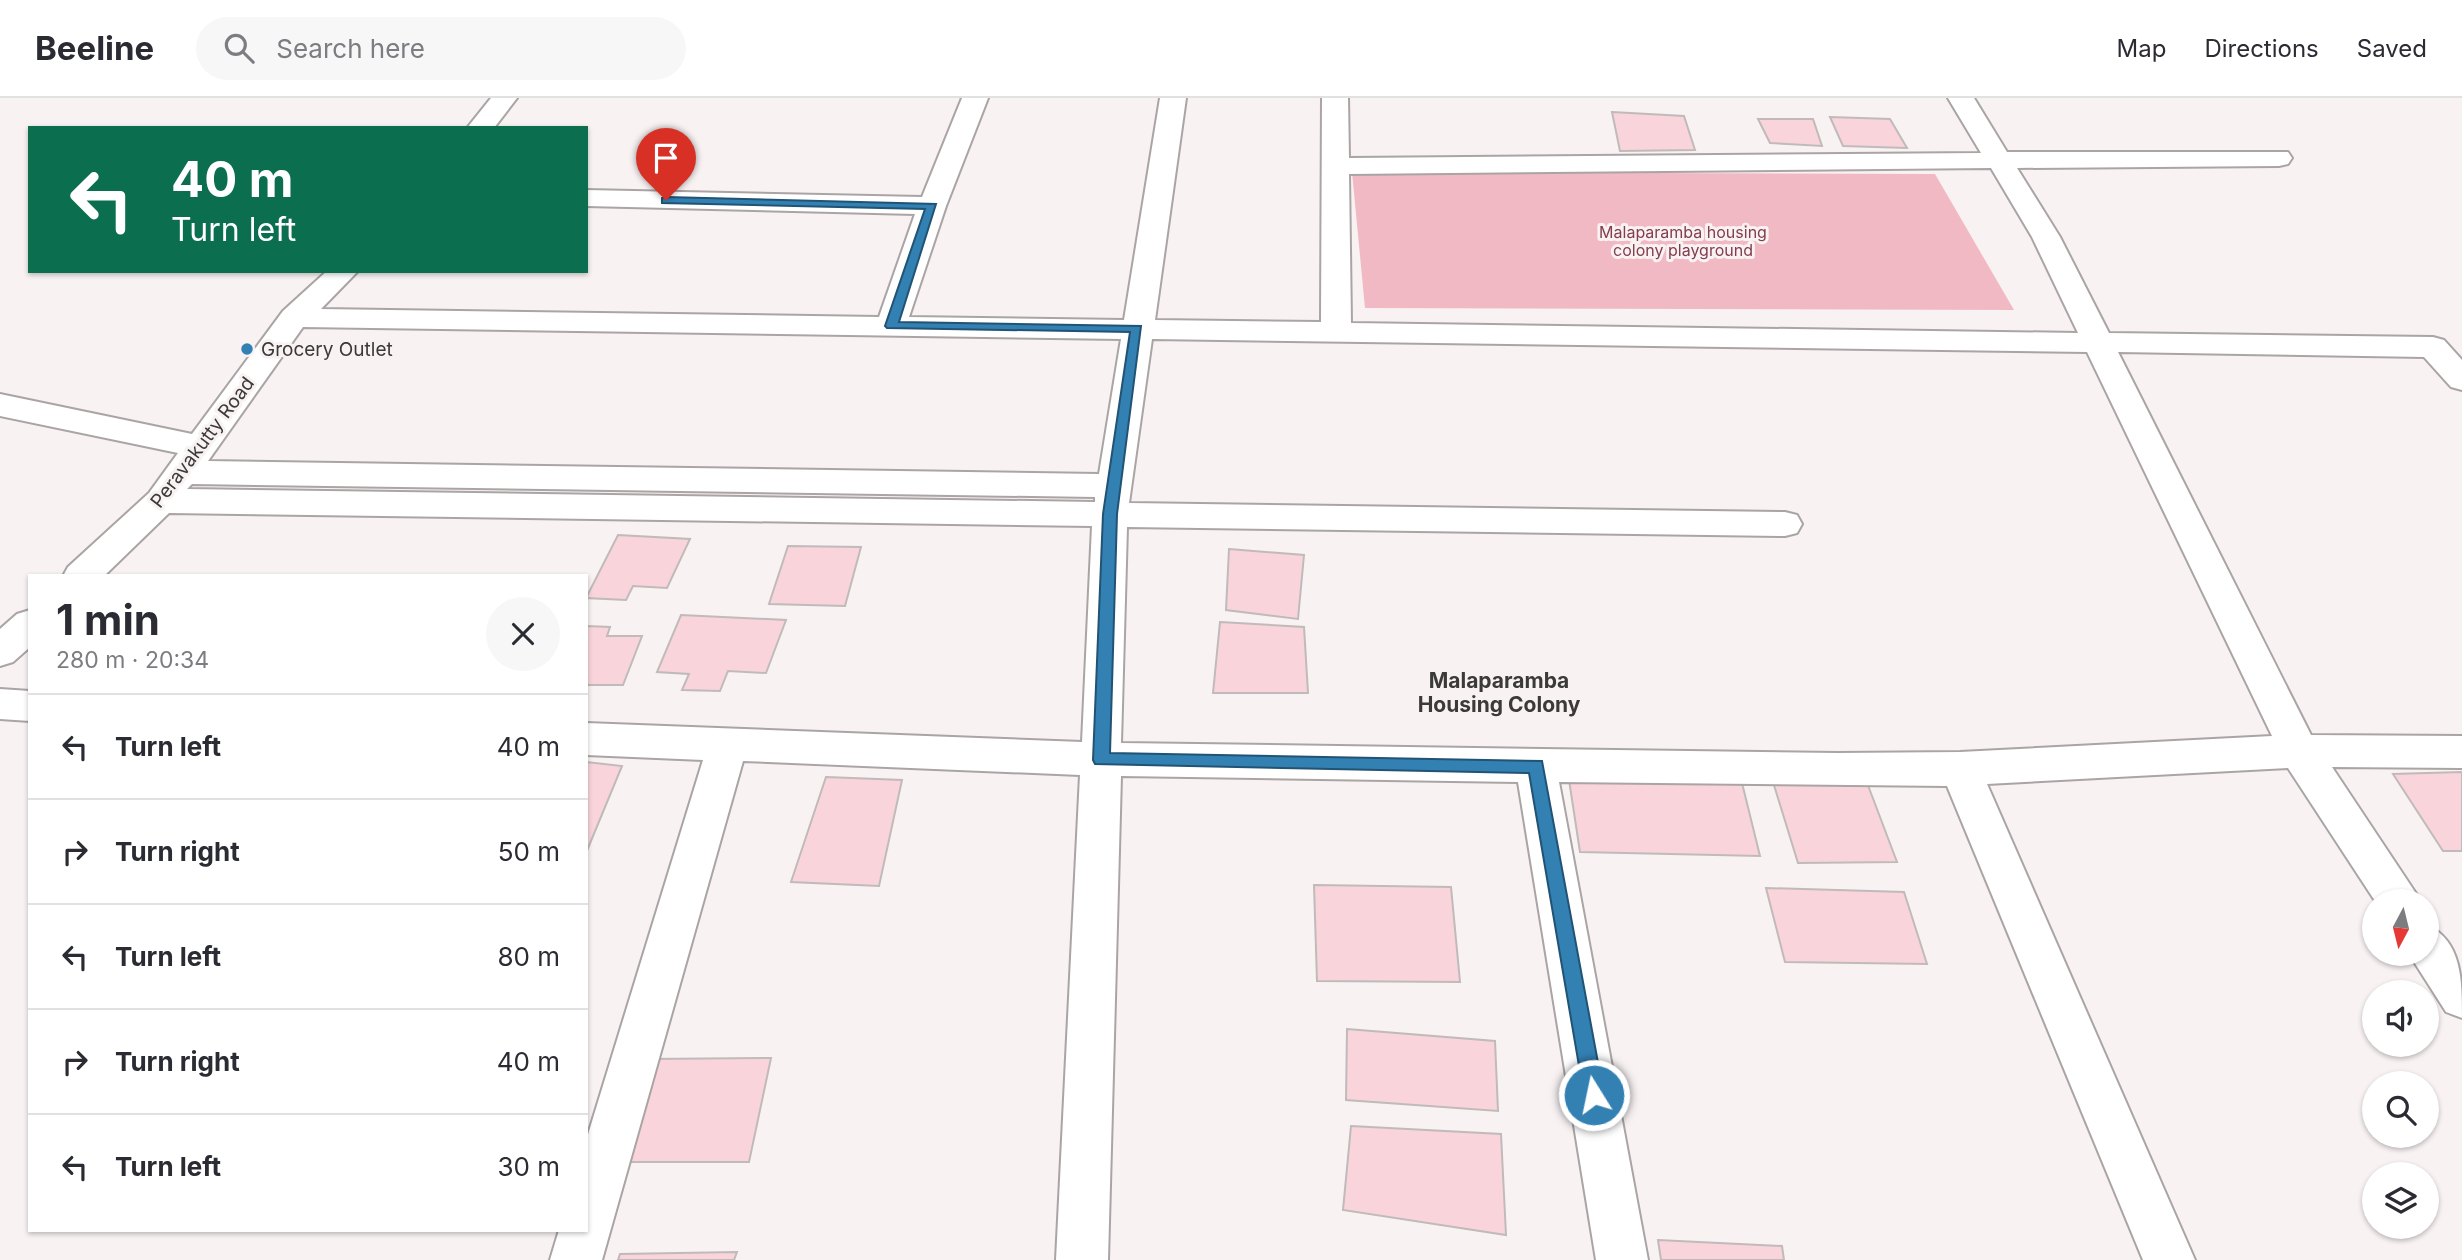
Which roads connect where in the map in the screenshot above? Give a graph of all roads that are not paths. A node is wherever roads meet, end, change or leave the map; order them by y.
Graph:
1 (504, 98) edge
2 (975, 98) edge
3 (1173, 98) edge
4 (1335, 98) edge
5 (1961, 98) edge
6 (482, 126) edge
7 (2279, 158) dead end
8 (2000, 163) junction
9 (1336, 166) junction
10 (588, 198) edge
11 (932, 206) junction
12 (342, 273) edge
13 (294, 318) junction
14 (891, 326) junction
15 (1137, 328) junction
16 (1336, 331) junction
17 (2099, 341) junction
18 (2462, 380) edge
19 (0, 405) edge
20 (191, 460) junction
21 (1112, 500) junction
22 (161, 501) junction
23 (1785, 524) dead end
24 (83, 574) edge
25 (28, 626) edge
26 (0, 652) edge
27 (0, 704) edge
28 (28, 706) edge
29 (588, 739) edge
30 (728, 744) junction
31 (2299, 751) junction
32 (2462, 752) edge
33 (1101, 760) junction
34 (1536, 766) junction
35 (1960, 769) junction
36 (2391, 889) edge
37 (2440, 964) edge
38 (2462, 997) edge
39 (588, 1221) edge
40 (585, 1232) edge
41 (576, 1260) edge
42 (1082, 1260) edge
43 (1622, 1260) edge
44 (2169, 1260) edge

1 - 6 street
2 - 11 street
3 - 15 street
4 - 9 street
5 - 8 street
7 - 8 street
8 - 9 street
8 - 17 street
9 - 16 street
10 - 11 street
11 - 14 street
12 - 13 street, Peravakutty Road
13 - 14 street
13 - 20 street, Peravakutty Road
14 - 15 street
15 - 16 street
15 - 21 street
16 - 17 street
17 - 18 street
17 - 31 street
19 - 20 street
20 - 21 street
20 - 22 street, Peravakutty Road
21 - 22 street
21 - 23 street
21 - 33 street
22 - 24 street, Peravakutty Road
25 - 26 street
27 - 28 street
29 - 30 street
30 - 33 street
30 - 39 street
31 - 32 street
31 - 35 street
31 - 36 street
33 - 34 street
33 - 42 street
34 - 35 street
34 - 43 street
35 - 44 street
37 - 38 street
40 - 41 street

